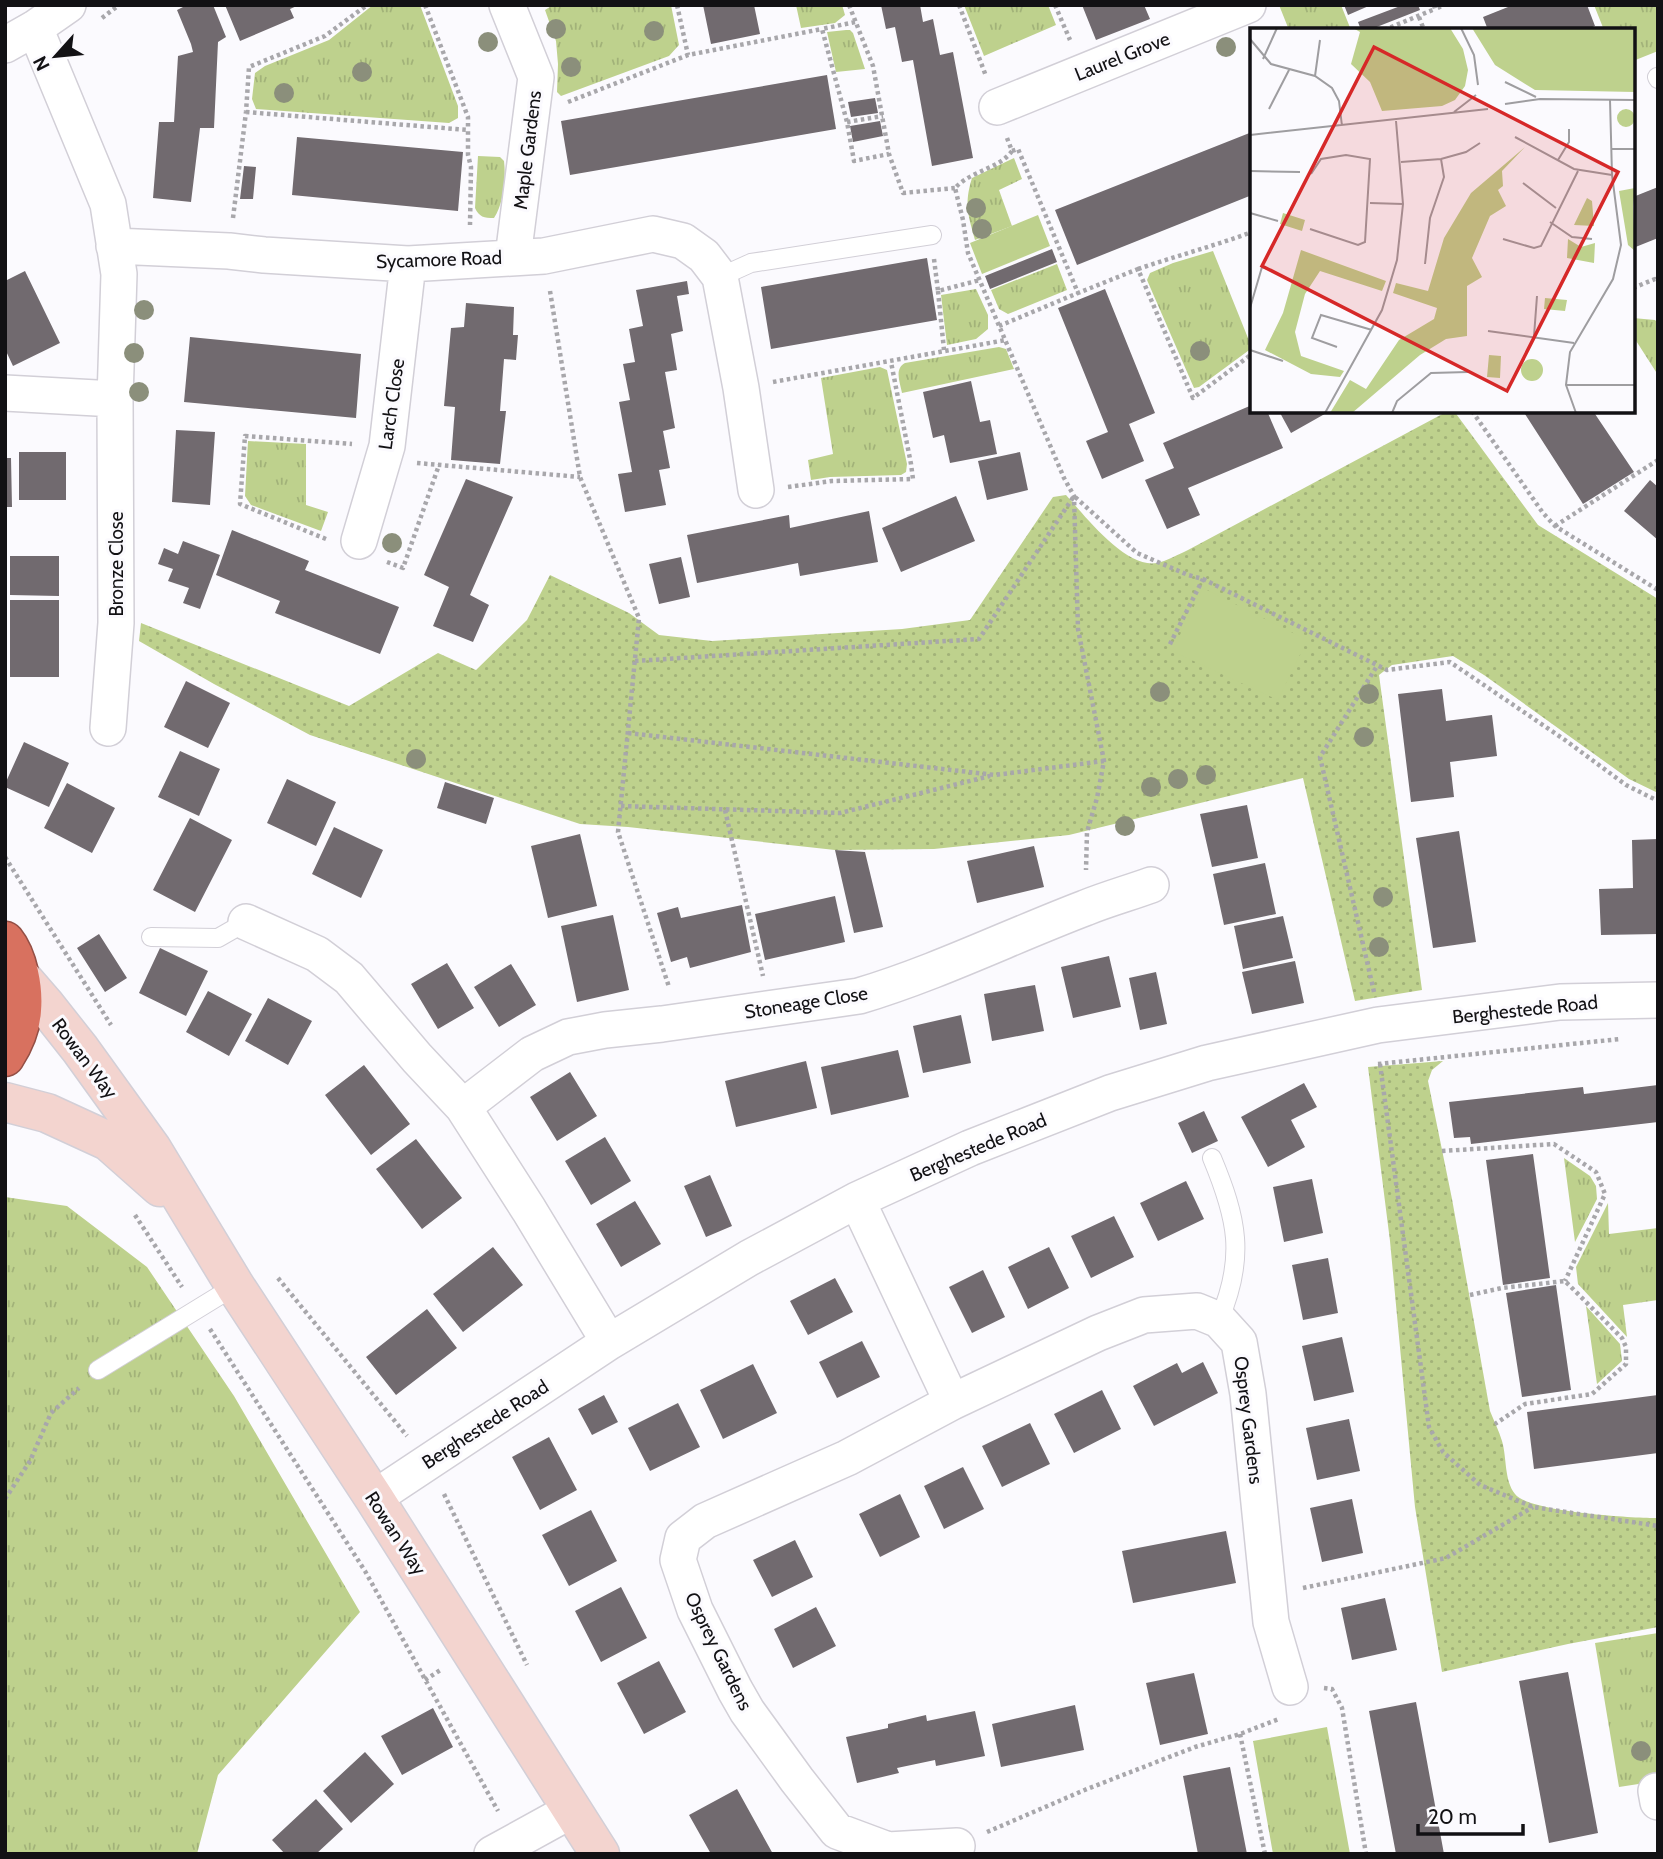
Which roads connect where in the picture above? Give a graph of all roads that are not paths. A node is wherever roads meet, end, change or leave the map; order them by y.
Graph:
1 (68, 5) edge
2 (507, 5) edge
3 (1249, 5) edge
4 (1259, 28) edge
5 (20, 37) edge
6 (996, 107) road end
7 (932, 235) road end
8 (114, 246) junction
9 (525, 247) junction
10 (408, 264) junction
11 (720, 277) junction
12 (5, 393) edge
13 (115, 399) junction
14 (756, 491) road end
15 (358, 546) road end
16 (108, 728) dead end
17 (1151, 885) dead end
18 (246, 922) joint
19 (151, 937) dead end
20 (5, 941) edge
21 (20, 976) junction
22 (1658, 1000) edge
23 (5, 1057) edge
24 (5, 1102) edge
25 (463, 1107) junction
26 (1212, 1158) dead end
27 (857, 1200) junction
28 (191, 1214) junction
29 (235, 1286) junction
30 (1219, 1320) junction
31 (609, 1342) junction
32 (98, 1370) road end
33 (952, 1402) junction
34 (374, 1498) junction
35 (1290, 1687) road end
36 (572, 1810) junction
37 (957, 1846) road end
38 (503, 1848) edge
39 (600, 1854) edge

1 - 5 street
2 - 9 street, Maple Gardens
3 - 4 street
3 - 6 street, Laurel Grove
5 - 8 street
7 - 11 lane
8 - 10 street, Sycamore Road
8 - 13 street, Bronze Close
9 - 10 street, Sycamore Road
9 - 11 street, Sycamore Road
10 - 15 street, Larch Close
11 - 14 street
12 - 13 street
13 - 16 street, Bronze Close
17 - 25 street, Stoneage Close
18 - 19 lane
18 - 25 street
20 - 21 highway
21 - 23 highway
21 - 28 street, Rowan Way
22 - 27 street, Berghestede Road
24 - 28 street, Rowan Way
25 - 31 street
26 - 30 lane
27 - 31 street, Berghestede Road
27 - 33 street
28 - 29 street, Rowan Way
29 - 32 lane
29 - 34 street, Rowan Way
30 - 33 street, Osprey Gardens
30 - 35 street, Osprey Gardens
31 - 34 street, Berghestede Road
33 - 37 street, Osprey Gardens
34 - 36 street, Rowan Way
36 - 38 street
36 - 39 street, Rowan Way

